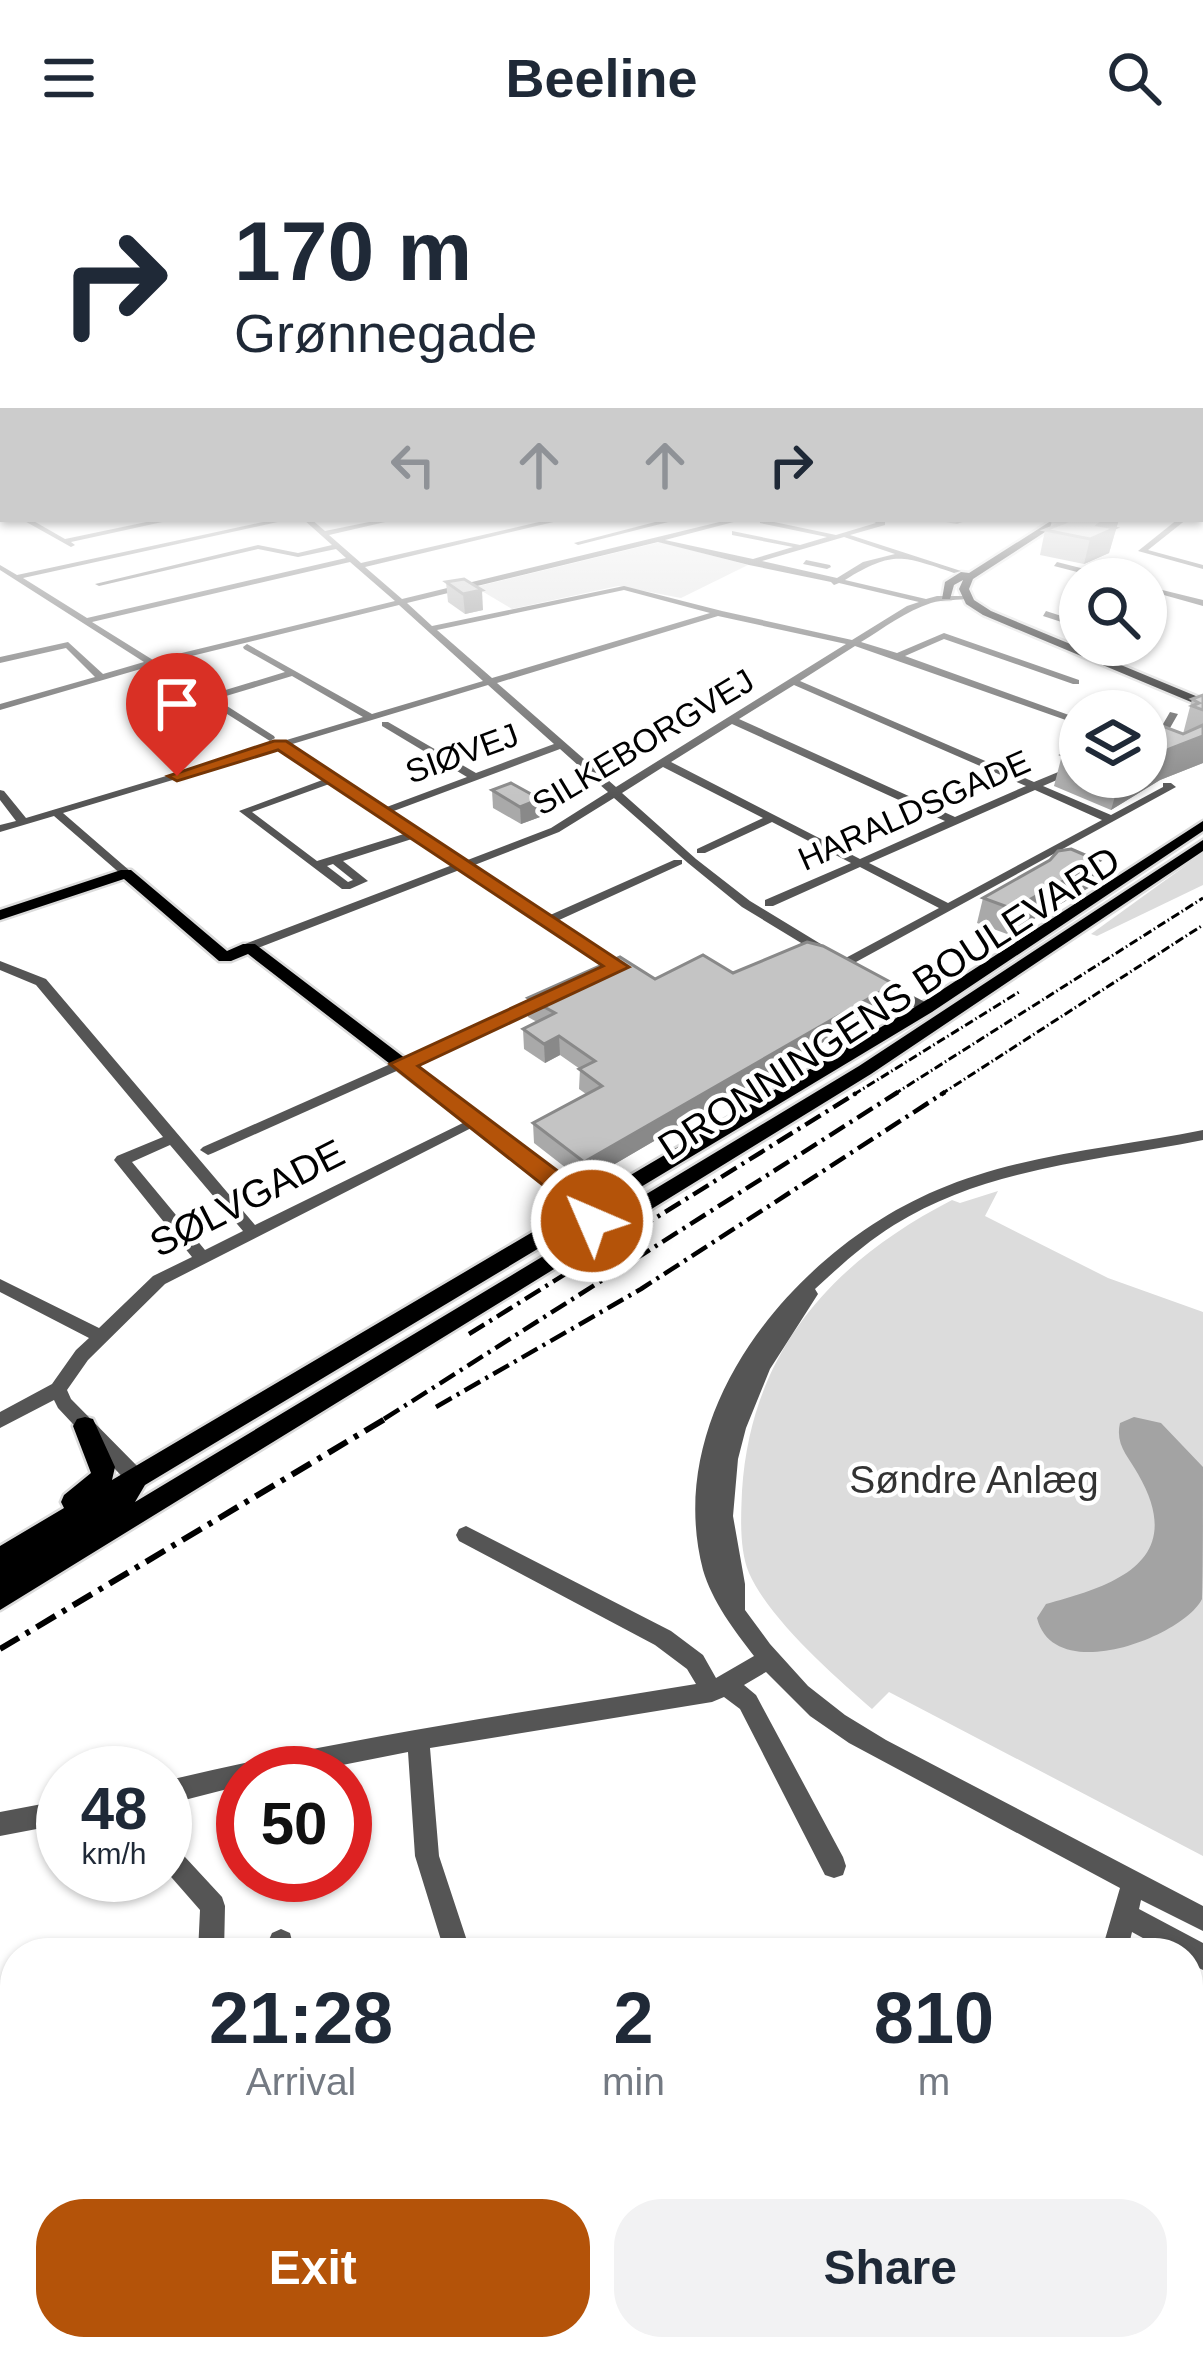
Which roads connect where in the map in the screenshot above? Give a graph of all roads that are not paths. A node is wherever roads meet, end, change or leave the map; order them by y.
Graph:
1 (40, 592) edge
2 (210, 592) edge
3 (388, 592) edge
4 (441, 592) edge
5 (607, 592) edge
6 (639, 592) edge
7 (873, 592) edge
8 (955, 592) edge
9 (959, 592) edge
10 (1167, 593) edge
11 (955, 597) junction
12 (901, 598) junction
13 (930, 600) junction
14 (399, 602) junction
15 (1203, 603) edge
16 (916, 605) junction
17 (718, 613) junction
18 (1046, 614) dead end
19 (903, 615) junction
20 (1059, 618) edge
21 (987, 620) junction
22 (85, 621) junction
23 (428, 629) junction
24 (1059, 640) edge
25 (1059, 641) edge
26 (855, 645) junction
27 (247, 647) dead end
28 (898, 656) junction
29 (0, 660) edge
30 (152, 663) junction
31 (1110, 666) edge
32 (1117, 666) edge
33 (1121, 672) junction
34 (293, 673) junction
35 (102, 678) junction
36 (488, 681) junction
37 (796, 682) junction
38 (1076, 682) dead end
39 (207, 699) junction
40 (1202, 706) edge
41 (0, 707) edge
42 (1059, 714) edge
43 (1173, 714) dead end
44 (370, 717) junction
45 (734, 721) junction
46 (385, 724) dead end
47 (1167, 726) edge
48 (275, 741) junction
49 (561, 745) junction
50 (666, 764) junction
51 (1059, 775) edge
52 (475, 777) junction
53 (334, 779) junction
54 (1167, 785) dead end
55 (1035, 786) junction
56 (1167, 789) edge
57 (0, 793) edge
58 (619, 794) junction
59 (1150, 798) edge
60 (56, 812) junction
61 (382, 812) junction
62 (772, 818) junction
63 (1110, 819) junction
64 (954, 821) junction
65 (24, 823) junction
66 (1203, 825) edge
67 (0, 830) edge
68 (419, 833) junction
69 (1203, 844) edge
70 (701, 851) dead end
71 (334, 860) dead end
72 (312, 862) dead end
73 (678, 862) dead end
74 (859, 863) junction
75 (466, 865) junction
76 (126, 873) junction
77 (769, 903) dead end
78 (948, 908) junction
79 (0, 915) edge
80 (549, 920) junction
81 (249, 947) junction
82 (845, 964) junction
83 (0, 965) edge
84 (598, 976) edge
85 (556, 995) edge
86 (965, 1006) junction
87 (926, 1008) junction
88 (402, 1064) junction
89 (865, 1070) junction
90 (769, 1102) junction
91 (476, 1122) junction
92 (1203, 1135) edge
93 (171, 1138) junction
94 (208, 1150) dead end
95 (535, 1168) junction
96 (699, 1173) junction
97 (564, 1190) junction
98 (590, 1208) junction
99 (253, 1233) junction
100 (203, 1259) junction
101 (0, 1285) edge
102 (435, 1300) junction
103 (100, 1336) junction
104 (398, 1354) junction
105 (58, 1389) junction
106 (0, 1421) edge
107 (85, 1426) junction
108 (136, 1478) junction
109 (178, 1489) junction
110 (466, 1535) dead end
111 (0, 1546) edge
112 (0, 1559) edge
113 (0, 1582) edge
114 (0, 1598) edge
115 (768, 1659) junction
116 (720, 1689) junction
117 (418, 1740) junction
118 (372, 1749) edge
119 (36, 1817) edge
120 (0, 1824) edge
121 (834, 1866) dead end
122 (192, 1882) edge
123 (1134, 1882) junction
124 (1125, 1915) junction
125 (1203, 1919) edge
126 (212, 1938) edge
127 (453, 1938) edge
128 (1118, 1938) edge
129 (1167, 1938) edge

1 - 22 street
2 - 22 street
3 - 14 street
4 - 14 street
5 - 23 street
6 - 17 street
7 - 12 street
8 - 11 main road
9 - 11 main road
10 - 15 street
11 - 13 street, SILKEBORGVEJ
11 - 19 street, SILKEBORGVEJ
11 - 21 main road
11 - 24 main road
12 - 13 street
12 - 16 street
13 - 16 street, SILKEBORGVEJ
14 - 23 street
14 - 30 street
16 - 19 street, SILKEBORGVEJ
17 - 26 street
17 - 36 street
18 - 20 street
19 - 26 street, SILKEBORGVEJ
21 - 25 main road
21 - 33 main road
22 - 30 street
23 - 36 street
26 - 28 street
26 - 37 street, SILKEBORGVEJ
27 - 34 street
28 - 38 street
28 - 42 street
29 - 35 street
30 - 35 street
30 - 39 street
31 - 33 main road
32 - 40 main road
33 - 40 main road
34 - 39 street
34 - 44 street
35 - 41 street
36 - 44 street
36 - 49 street
37 - 45 street, SILKEBORGVEJ
37 - 55 street
39 - 48 street
43 - 47 street
44 - 48 street
45 - 50 street, SILKEBORGVEJ
45 - 64 street
46 - 52 street
48 - 53 street
48 - 60 street
49 - 52 street, SIØVEJ
49 - 58 street
50 - 58 street, SILKEBORGVEJ
50 - 62 street
51 - 55 street, HARALDSGADE
52 - 61 street, SIØVEJ
53 - 61 street
53 - 72 street
54 - 56 street
55 - 63 street
55 - 64 street, HARALDSGADE
57 - 65 street
58 - 75 street, SILKEBORGVEJ
58 - 82 street
59 - 63 street
60 - 65 street
60 - 76 street
61 - 68 street
62 - 70 street
62 - 74 street
63 - 78 street
64 - 74 street, HARALDSGADE
65 - 67 street
66 - 87 main road, DRONNINGENS BOULEVARD
68 - 71 street
68 - 75 street
69 - 86 main road, DRONNINGENS BOULEVARD
73 - 80 street
74 - 77 street, HARALDSGADE
74 - 78 street
75 - 80 street
75 - 81 street, SILKEBORGVEJ
76 - 79 main road
76 - 81 main road
78 - 82 street
80 - 84 street
81 - 88 main road
82 - 87 street
83 - 93 street
85 - 88 street
86 - 87 main road
86 - 89 main road, DRONNINGENS BOULEVARD
87 - 89 main road
87 - 90 main road, DRONNINGENS BOULEVARD
88 - 91 main road
88 - 94 street
89 - 96 main road, DRONNINGENS BOULEVARD
90 - 97 main road
90 - 98 main road, DRONNINGENS BOULEVARD
91 - 95 main road
91 - 99 street, SØLVGADE
92 - 115 street
93 - 99 street
93 - 100 street
95 - 97 main road
95 - 102 main road
96 - 98 main road
96 - 104 main road, DRONNINGENS BOULEVARD
97 - 98 main road
98 - 102 main road, DRONNINGENS BOULEVARD
98 - 104 main road
99 - 100 street, SØLVGADE
100 - 103 street, SØLVGADE
101 - 103 street
102 - 108 main road, DRONNINGENS BOULEVARD
103 - 105 street, SØLVGADE
104 - 109 main road, DRONNINGENS BOULEVARD
105 - 106 street
105 - 107 street
107 - 108 street
107 - 111 main road
108 - 109 main road
108 - 112 main road, DRONNINGENS BOULEVARD
108 - 113 main road
109 - 114 main road, DRONNINGENS BOULEVARD
110 - 116 street
115 - 116 street
115 - 123 street
116 - 117 street
116 - 121 street
117 - 118 street
117 - 127 street
119 - 120 street
122 - 126 street
123 - 124 street
123 - 125 street
124 - 128 street
124 - 129 street

